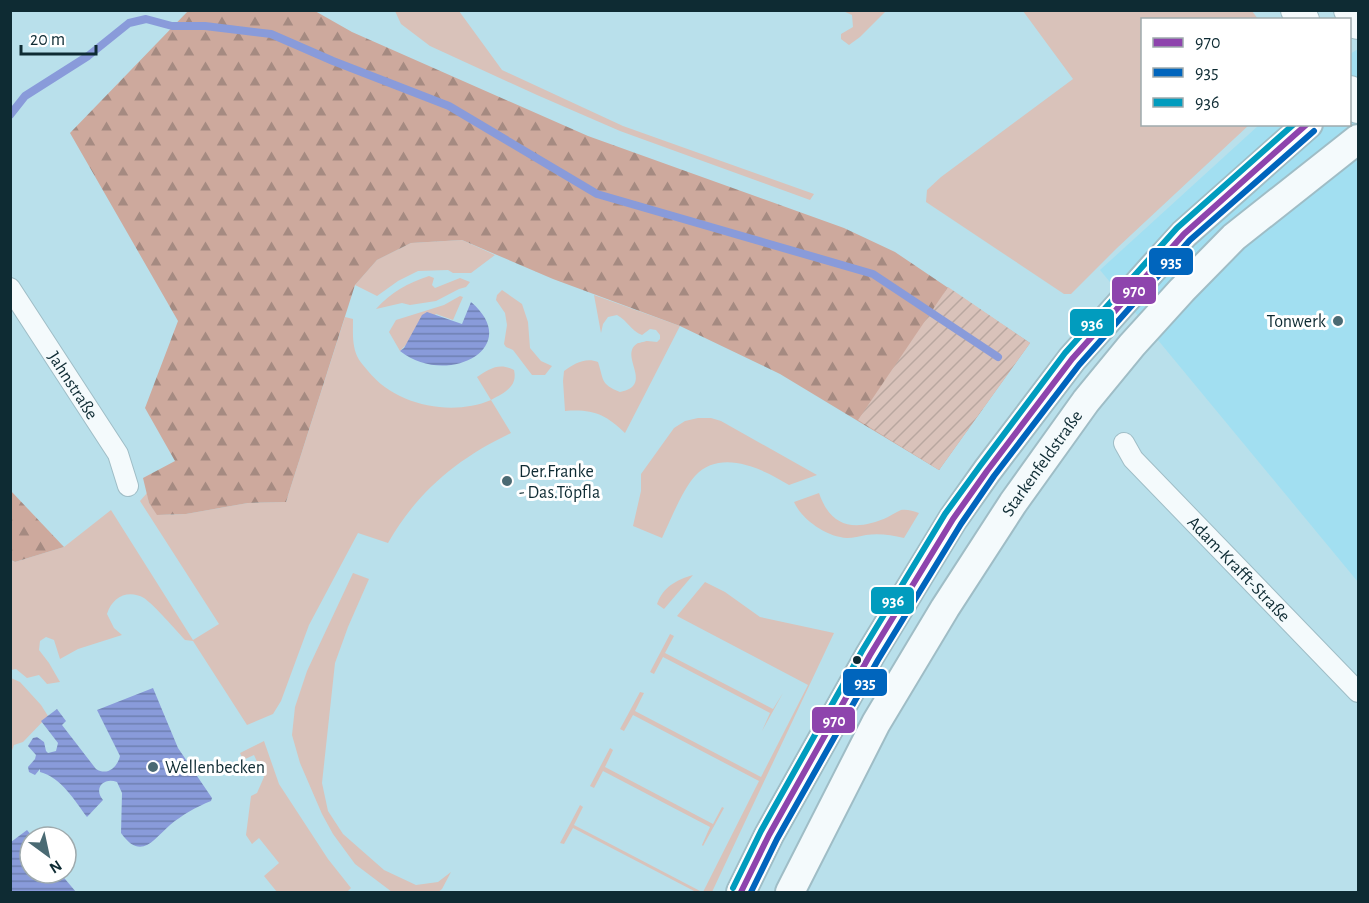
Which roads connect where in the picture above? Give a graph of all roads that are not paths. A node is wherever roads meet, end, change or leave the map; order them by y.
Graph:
1 (1350, 10) edge
2 (1359, 23) edge
3 (1351, 94) edge
4 (1359, 107) edge
5 (1306, 126) edge
6 (1359, 139) edge
7 (10, 288) edge
8 (1124, 443) dead end
9 (128, 486) dead end
10 (1359, 692) edge
11 (769, 835) junction
12 (810, 855) junction
13 (741, 892) edge
14 (790, 892) edge

1 - 2 main road
3 - 4 main road
5 - 11 main road, Starkenfeldstraße
6 - 12 main road, Starkenfeldstraße
7 - 9 street, Jahnstraße
8 - 10 street, Adam-Krafft-Straße
11 - 12 main road
11 - 13 main road, Starkenfeldstraße
12 - 14 main road, Starkenfeldstraße

